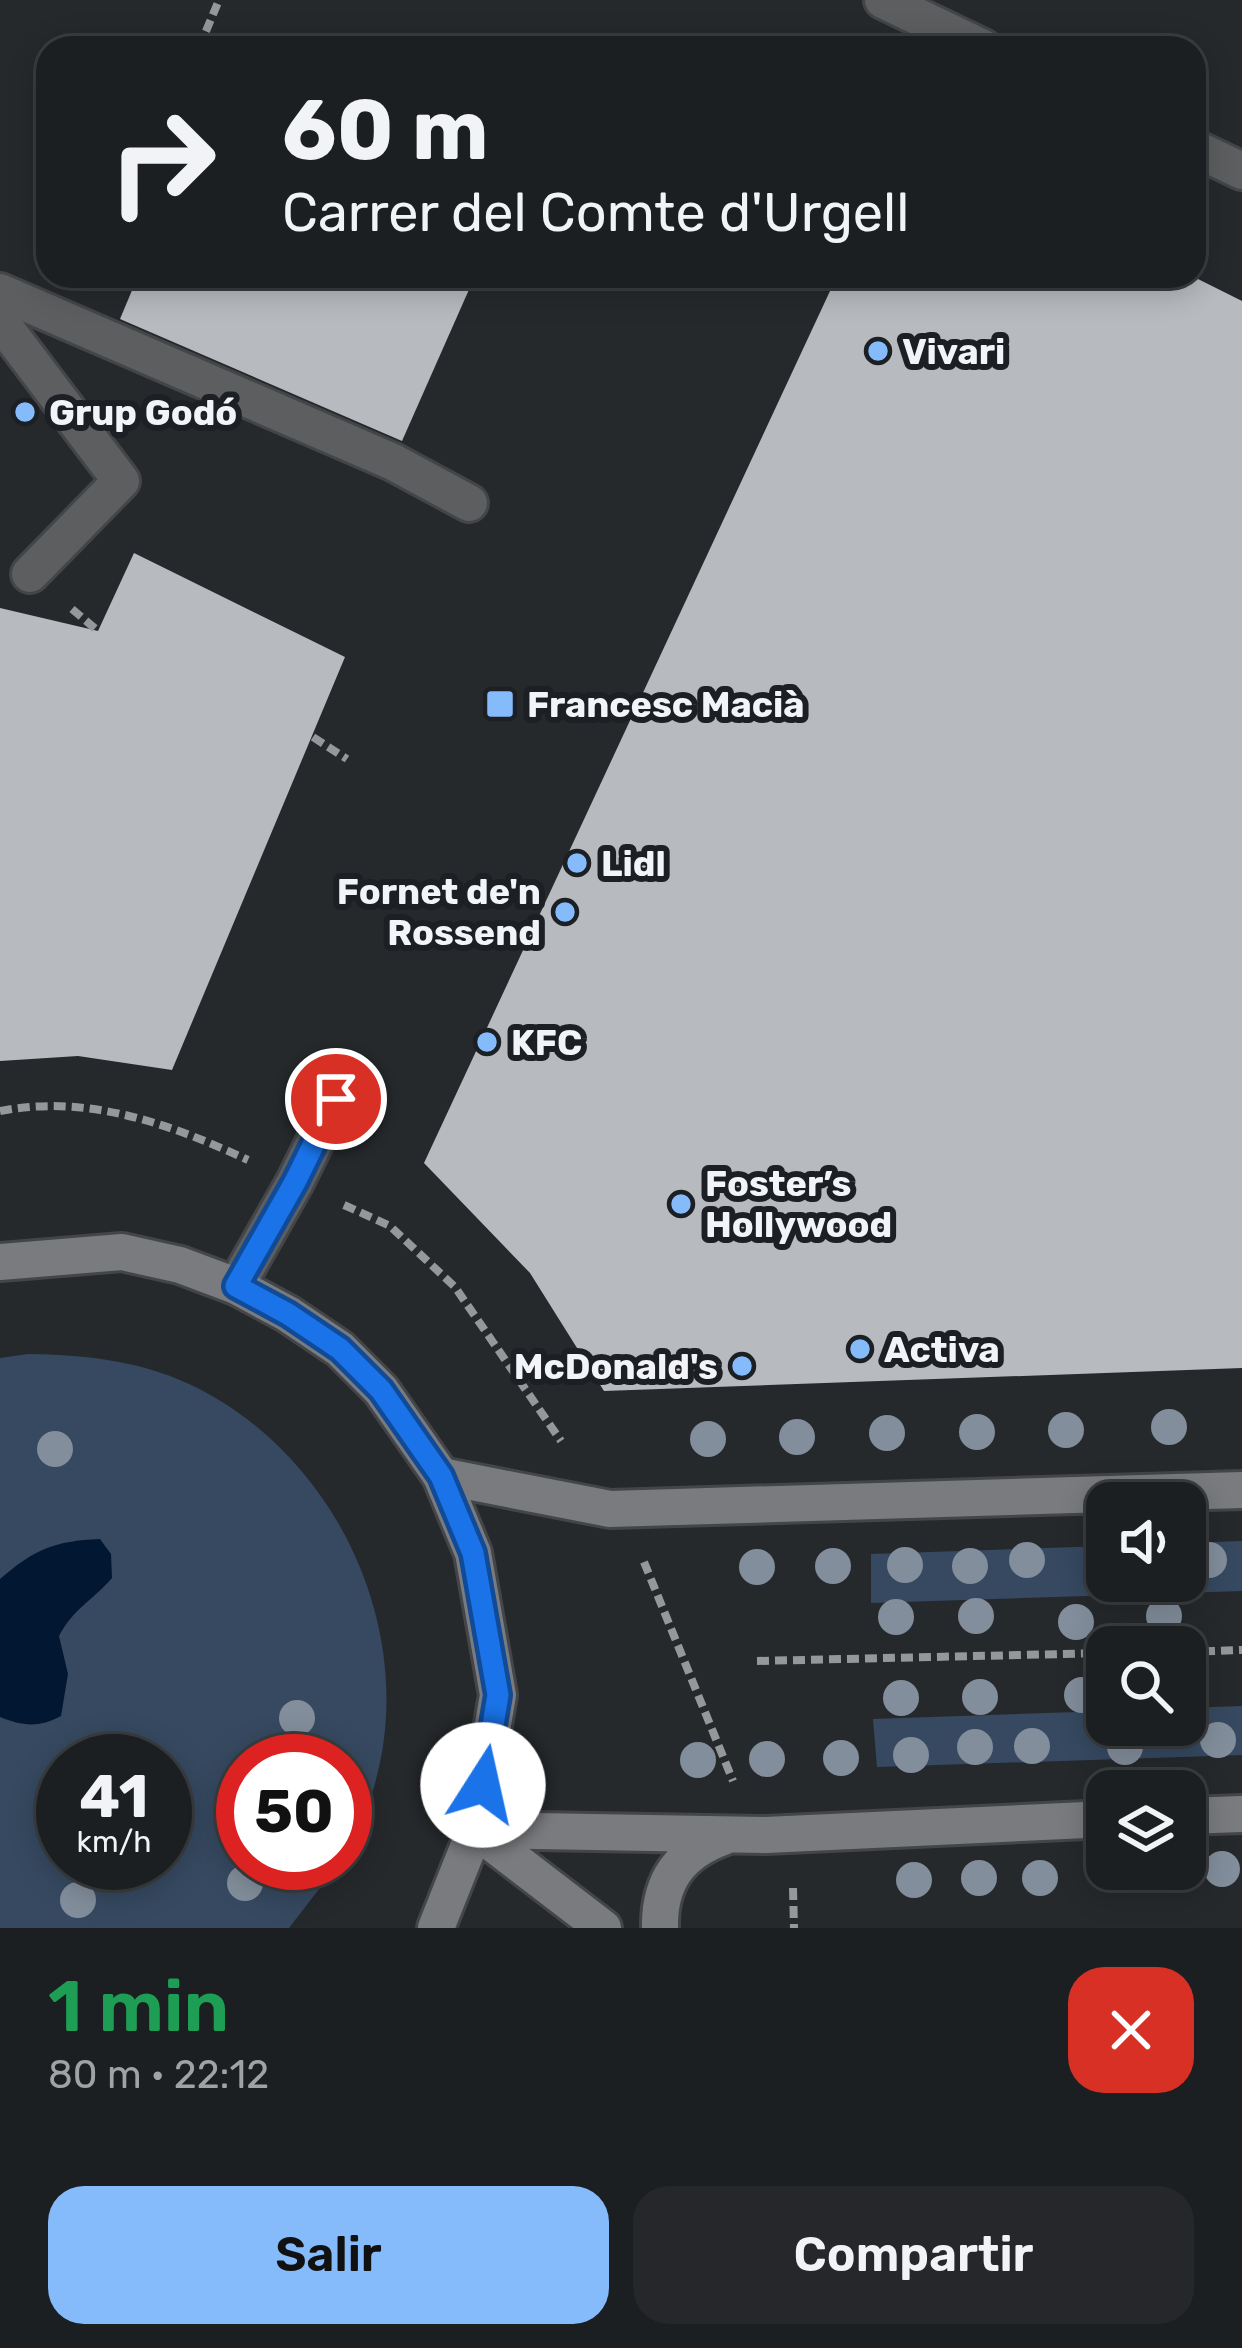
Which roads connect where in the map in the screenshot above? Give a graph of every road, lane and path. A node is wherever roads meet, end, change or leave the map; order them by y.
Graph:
1 (219, 0) edge
2 (883, 0) edge
3 (204, 36) edge
4 (958, 36) edge
5 (1206, 154) edge
6 (1242, 171) edge
7 (0, 292) edge
8 (0, 321) edge
9 (469, 503) dead end
10 (30, 574) dead end
11 (313, 737) dead end
12 (346, 759) dead end
13 (336, 1099) dead end
14 (0, 1112) edge
15 (208, 1141) dead end
16 (390, 1226) dead end
17 (0, 1262) edge
18 (236, 1286) junction
19 (565, 1447) dead end
20 (441, 1476) junction
21 (1242, 1490) edge
22 (643, 1559) dead end
23 (1242, 1650) edge
24 (1206, 1651) edge
25 (1086, 1653) edge
26 (757, 1660) dead end
27 (726, 1771) dead end
28 (1242, 1814) edge
29 (1206, 1815) edge
30 (1086, 1820) edge
31 (475, 1830) junction
32 (738, 1835) junction
33 (793, 1882) dead end
34 (440, 1926) edge
35 (603, 1928) edge
36 (660, 1928) edge
37 (794, 1928) edge

1 - 3 path
2 - 4 street
5 - 6 street
7 - 9 street
8 - 10 street
11 - 12 path
13 - 18 street
14 - 15 path
16 - 19 path
17 - 18 main road
18 - 20 main road
20 - 21 main road
20 - 31 main road
22 - 27 path
23 - 24 path
25 - 26 path
28 - 29 main road
30 - 32 main road
31 - 32 main road
31 - 34 main road
31 - 35 main road
32 - 36 main road
33 - 37 path

